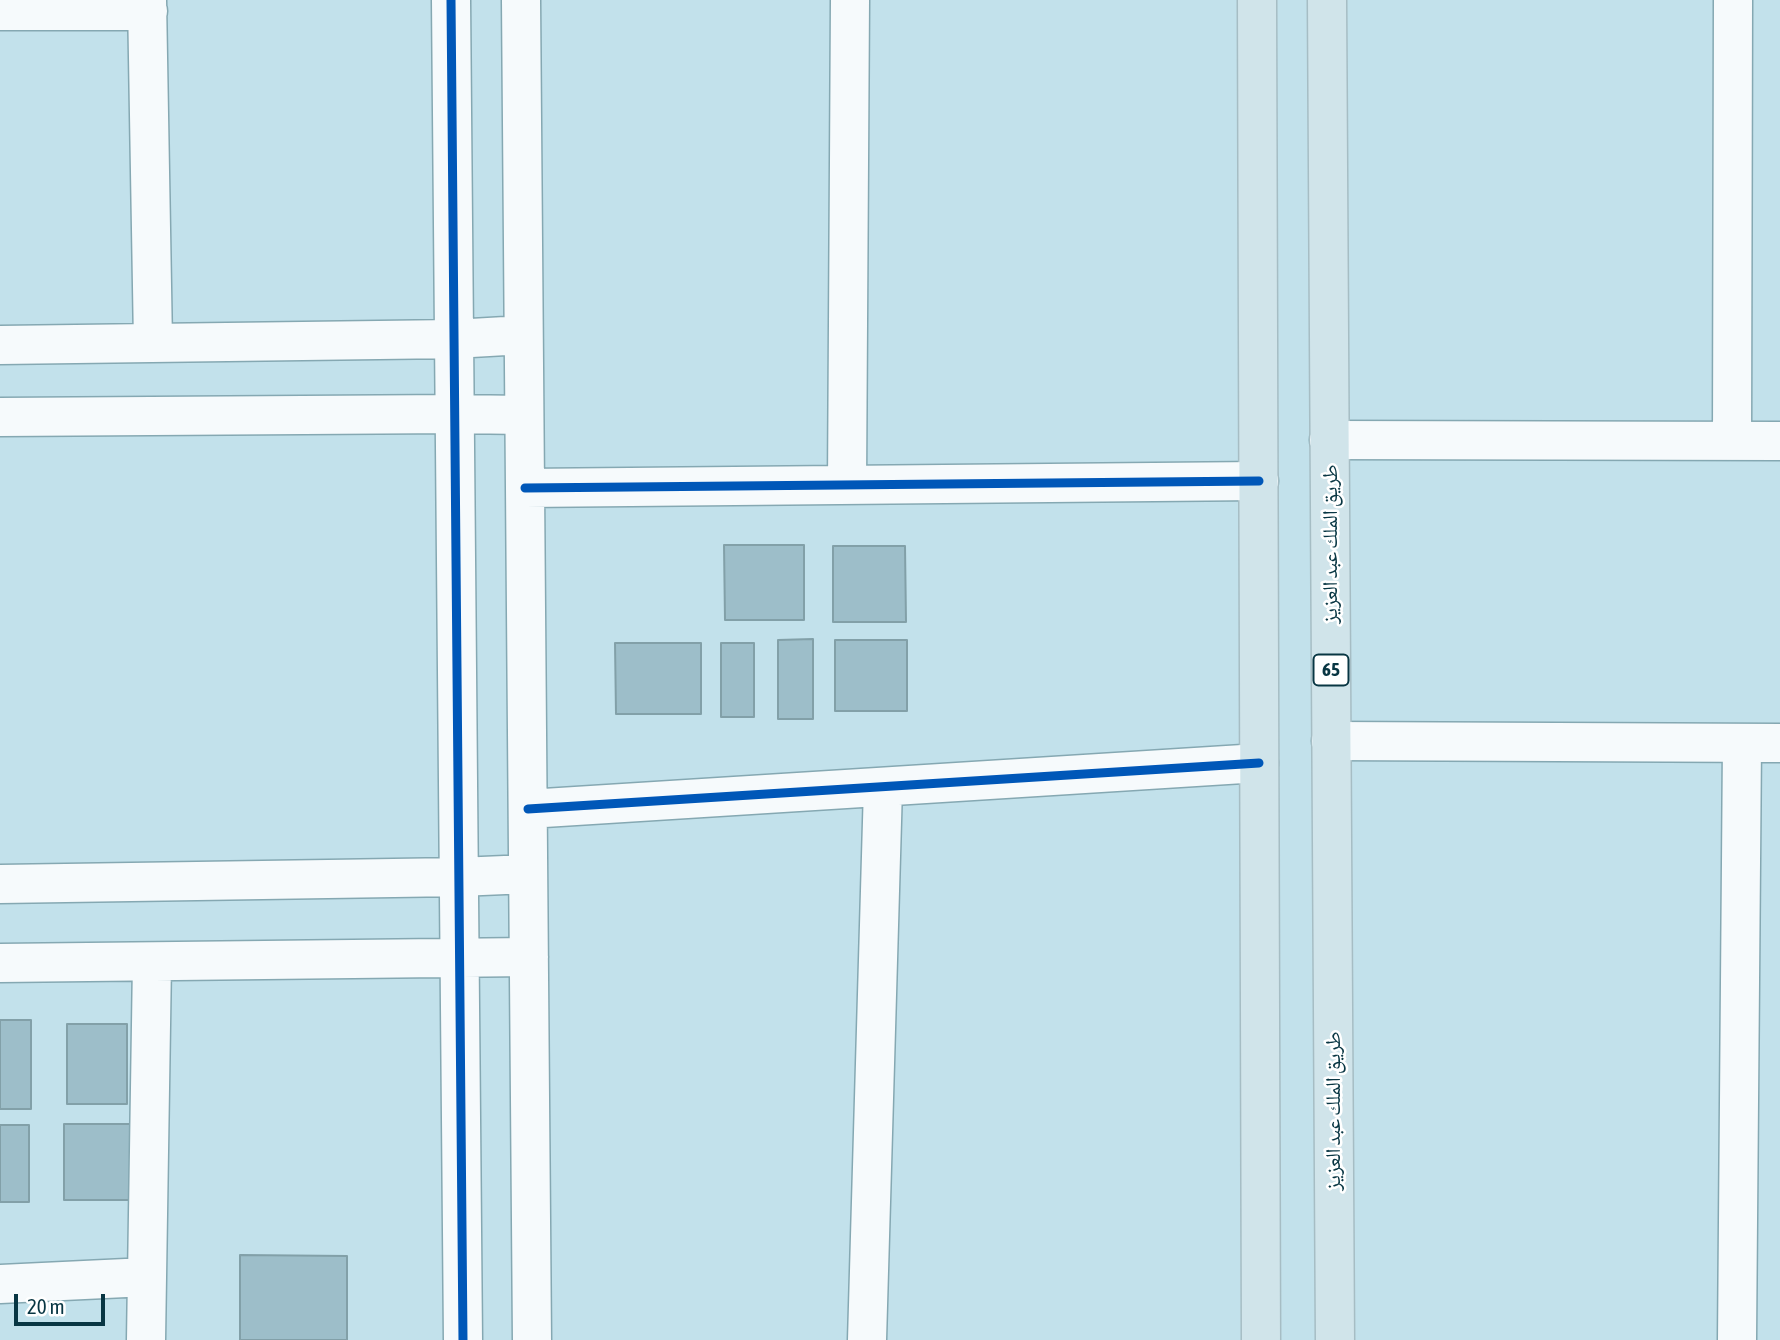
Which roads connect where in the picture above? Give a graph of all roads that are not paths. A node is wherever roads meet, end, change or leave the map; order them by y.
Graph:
1 (451, 0) edge
2 (521, 0) edge
3 (850, 0) edge
4 (1257, 0) edge
5 (1327, 0) edge
6 (1733, 0) edge
7 (148, 5) edge
8 (0, 11) edge
9 (523, 335) junction
10 (454, 339) junction
11 (153, 343) junction
12 (0, 345) edge
13 (455, 414) junction
14 (524, 415) junction
15 (0, 417) edge
16 (1329, 440) junction
17 (1732, 441) junction
18 (1780, 441) edge
19 (1259, 481) junction
20 (847, 485) junction
21 (525, 488) junction
22 (1331, 741) junction
23 (1742, 743) junction
24 (1780, 743) edge
25 (1259, 763) junction
26 (883, 787) junction
27 (528, 809) junction
28 (528, 874) junction
29 (459, 877) junction
30 (0, 884) edge
31 (529, 957) junction
32 (460, 958) junction
33 (152, 961) junction
34 (0, 963) edge
35 (147, 1277) junction
36 (0, 1284) edge
37 (146, 1340) edge
38 (463, 1340) edge
39 (532, 1340) edge
40 (867, 1340) edge
41 (1261, 1340) edge
42 (1335, 1340) edge
43 (1737, 1340) edge

1 - 10 street
2 - 9 street
3 - 20 street
4 - 19 highway
5 - 16 highway, طريق الملك عبد العزيز / 65
6 - 17 street
7 - 8 street
7 - 11 street
9 - 10 street
9 - 14 street
10 - 11 street
10 - 13 street
11 - 12 street
13 - 14 street
13 - 15 street
13 - 29 street
14 - 21 street
16 - 17 street
16 - 22 highway, طريق الملك عبد العزيز / 65
17 - 18 street
19 - 20 street
19 - 25 highway
20 - 21 street
21 - 27 street
22 - 23 street
22 - 42 highway, طريق الملك عبد العزيز / 65
23 - 24 street
23 - 43 street
25 - 26 street
25 - 41 highway
26 - 27 street
26 - 40 street
27 - 28 street
28 - 29 street
28 - 31 street
29 - 30 street
29 - 32 street
31 - 32 street
31 - 39 street
32 - 33 street
32 - 38 street
33 - 34 street
33 - 35 street
35 - 36 street
35 - 37 street

